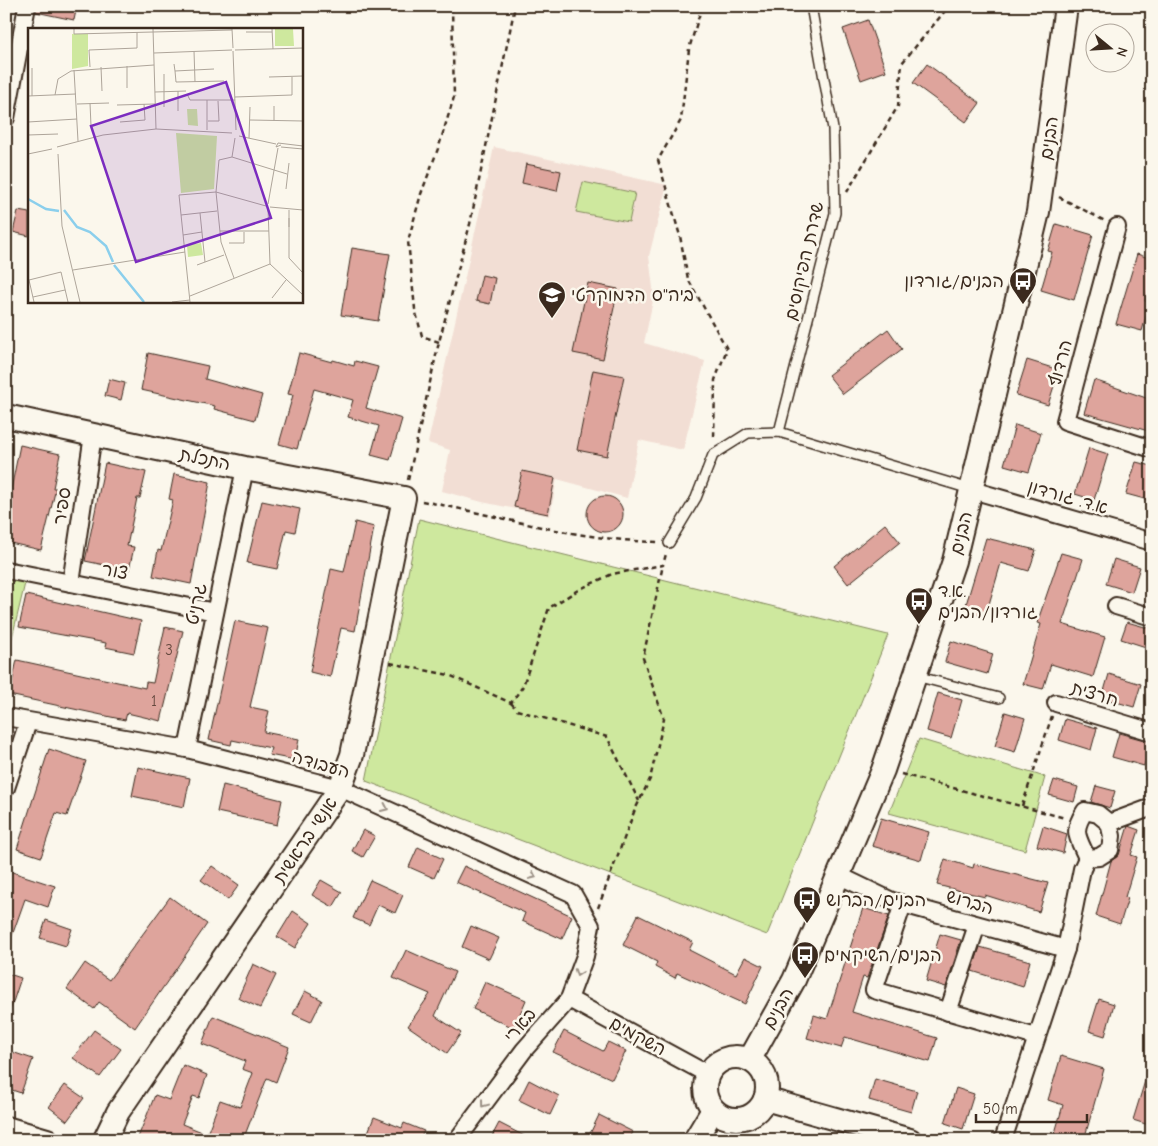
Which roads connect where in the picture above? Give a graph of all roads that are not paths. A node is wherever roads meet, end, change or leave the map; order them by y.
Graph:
1 (27, 6) edge
2 (811, 6) edge
3 (1066, 6) edge
4 (6, 118) edge
5 (1117, 227) road end
6 (6, 416) edge
7 (779, 432) junction
8 (93, 435) junction
9 (1152, 449) edge
10 (245, 468) junction
11 (972, 490) junction
12 (404, 498) joint
13 (1152, 542) edge
14 (669, 543) road end
15 (6, 570) edge
16 (71, 583) junction
17 (1116, 606) dead end
18 (215, 612) junction
19 (1152, 618) edge
20 (916, 676) junction
21 (999, 698) dead end
22 (1056, 703) road end
23 (6, 717) edge
24 (28, 722) junction
25 (1152, 732) edge
26 (187, 749) junction
27 (6, 788) edge
28 (340, 788) junction
29 (1152, 809) edge
30 (1109, 823) junction
31 (1087, 858) junction
32 (838, 875) junction
33 (903, 904) junction
34 (977, 925) junction
35 (591, 926) joint
36 (1066, 950) junction
37 (569, 999) junction
38 (948, 1012) junction
39 (1036, 1037) junction
40 (750, 1059) junction
41 (707, 1074) junction
42 (765, 1099) junction
43 (713, 1110) junction
44 (6, 1128) edge
45 (106, 1139) edge
46 (47, 1140) edge
47 (94, 1140) edge
48 (457, 1140) edge
49 (695, 1140) edge
50 (910, 1140) edge
51 (1003, 1140) edge

1 - 4 street
2 - 7 lane, שדרת הפיקוסים
3 - 11 street, הבנים
5 - 9 street, הרדוף
6 - 8 street, התכלת
7 - 11 lane
7 - 14 lane
8 - 10 street, התכלת
8 - 16 street, ספיר
10 - 12 street, התכלת
10 - 18 street, גרניט
11 - 13 street, א.ד. גורדון
11 - 20 street, הבנים
12 - 28 street, אנשי בראשית
15 - 16 street, צור
16 - 18 street, צור
17 - 19 street
18 - 26 street, גרניט
20 - 21 lane
20 - 32 street, הבנים
22 - 25 street, חרצית
23 - 24 street, העבודה
24 - 26 street, העבודה
24 - 27 street
26 - 28 street, העבודה
28 -> 35 street, העבודה
28 - 45 street, אנשי בראשית
29 - 30 street
30 - 31 street
30 - 31 street
31 - 36 street
32 - 33 street, הברוש
32 - 40 street, הבנים
33 - 34 street, הברוש
33 - 38 street
34 - 36 street, הברוש
34 - 38 street
35 -> 37 street, בארי
36 - 39 street
37 - 41 street, השקמים
37 -> 48 street, בארי
38 - 39 street
39 - 51 street
40 - 41 street
40 - 42 street
41 - 43 street
42 - 43 street
42 - 50 street
43 - 49 street
44 - 46 street
45 - 47 street

